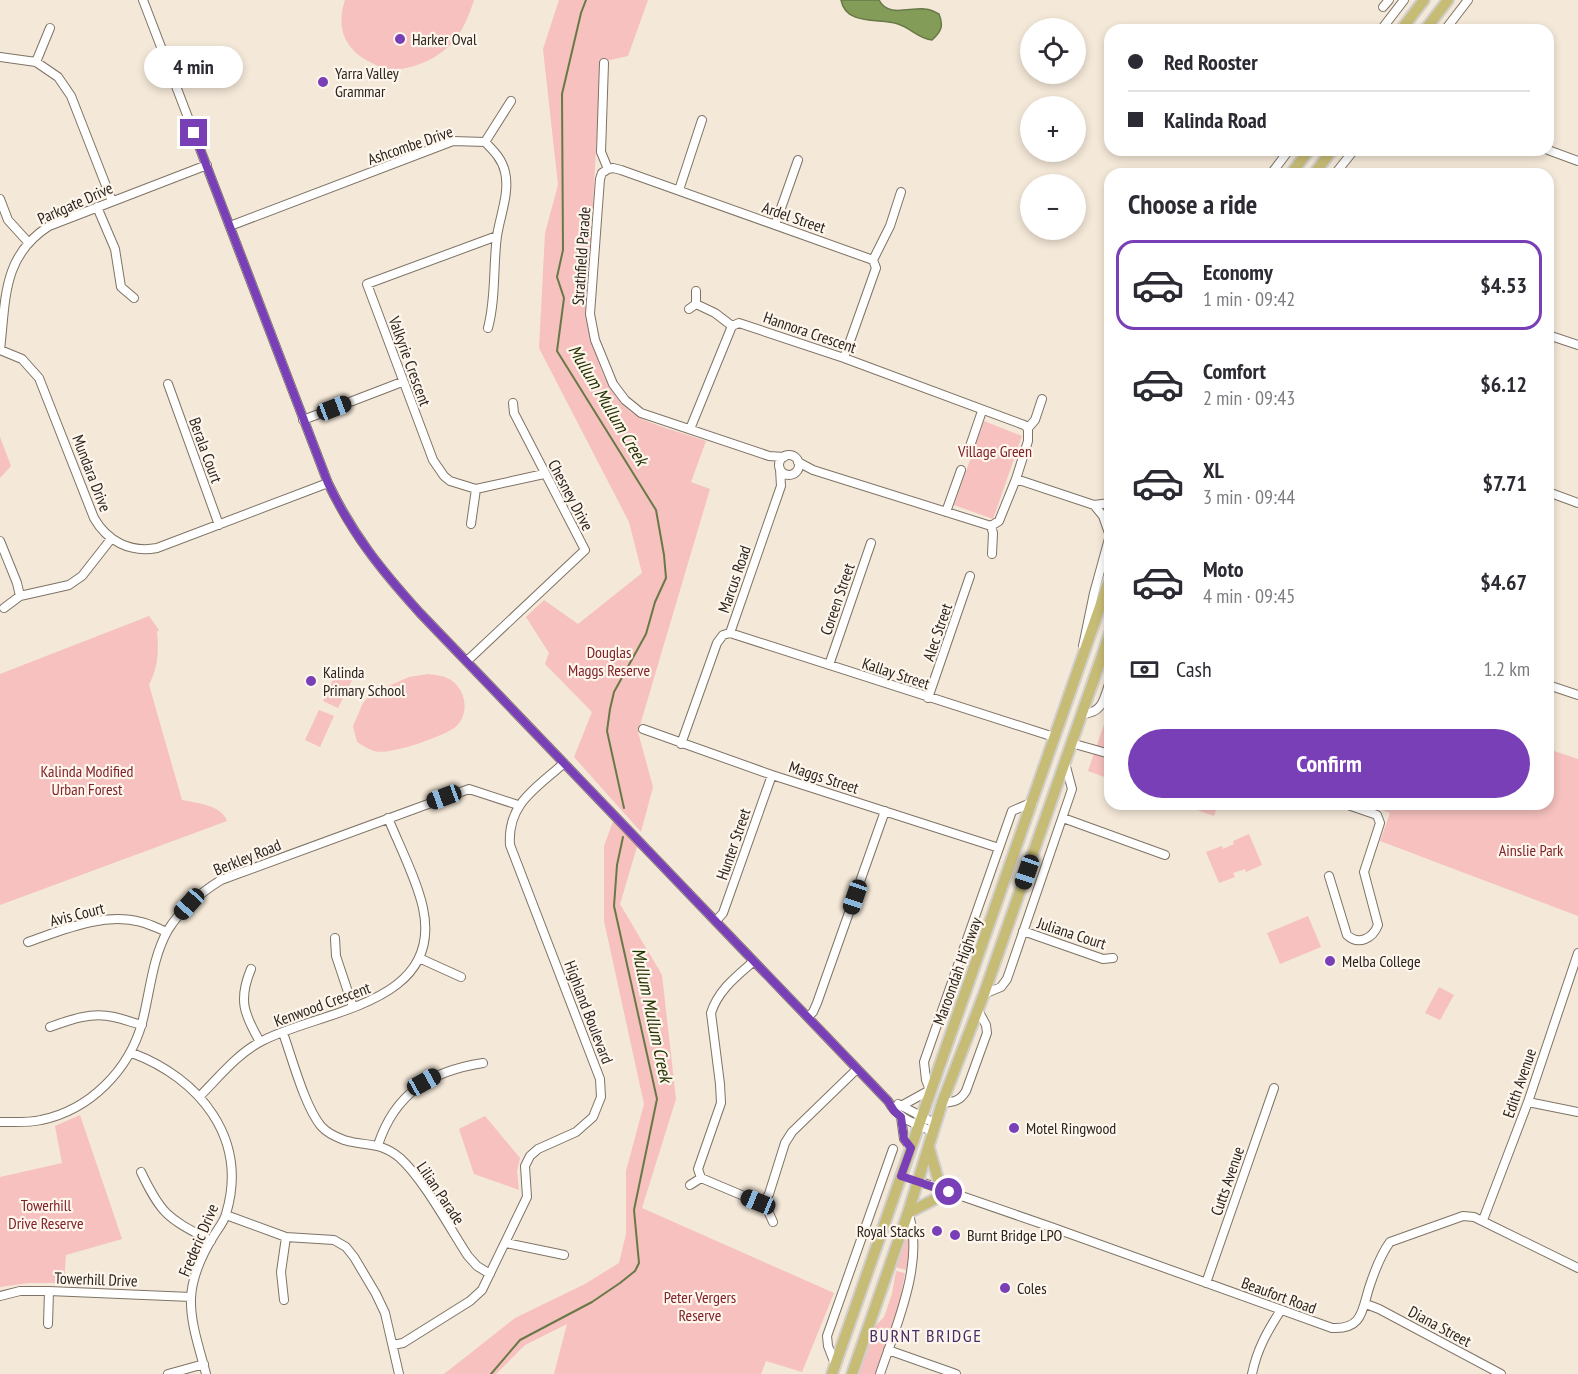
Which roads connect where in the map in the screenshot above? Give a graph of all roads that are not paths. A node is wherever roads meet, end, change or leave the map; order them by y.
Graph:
1 (143, 0) edge
2 (1389, 0) edge
3 (1404, 0) edge
4 (1424, 0) edge
5 (1448, 0) edge
6 (1468, 0) edge
7 (1383, 7) dead end
8 (1386, 24) edge
9 (1406, 24) edge
10 (1430, 24) edge
11 (1450, 24) edge
12 (50, 28) dead end
13 (0, 57) edge
14 (36, 62) junction
15 (604, 63) dead end
16 (511, 101) dead end
17 (702, 120) dead end
18 (485, 142) junction
19 (1554, 152) edge
20 (798, 160) dead end
21 (1578, 161) edge
22 (207, 165) junction
23 (608, 169) junction
24 (679, 190) junction
25 (901, 192) dead end
26 (0, 199) edge
27 (112, 201) junction
28 (97, 207) junction
29 (775, 225) junction
30 (230, 226) junction
31 (497, 236) junction
32 (28, 242) junction
33 (873, 260) junction
34 (696, 291) dead end
35 (134, 298) dead end
36 (732, 326) junction
37 (488, 328) dead end
38 (1554, 337) edge
39 (1578, 345) edge
40 (0, 350) edge
41 (844, 358) junction
42 (402, 382) junction
43 (168, 384) dead end
44 (1042, 399) dead end
45 (513, 403) dead end
46 (982, 411) junction
47 (303, 420) junction
48 (1028, 428) junction
49 (690, 429) junction
50 (968, 452) dead end
51 (769, 456) junction
52 (784, 457) junction
53 (798, 462) junction
54 (779, 468) junction
55 (813, 470) junction
56 (961, 470) dead end
57 (544, 474) junction
58 (794, 474) junction
59 (1016, 478) junction
60 (328, 483) junction
61 (781, 486) junction
62 (476, 489) junction
63 (1554, 494) edge
64 (1578, 503) edge
65 (1104, 504) edge
66 (1094, 506) junction
67 (946, 512) junction
68 (1104, 519) edge
69 (471, 524) dead end
70 (219, 525) junction
71 (991, 526) junction
72 (111, 539) junction
73 (0, 541) edge
74 (871, 543) dead end
75 (992, 554) dead end
76 (1104, 558) edge
77 (970, 576) dead end
78 (20, 596) junction
79 (1104, 596) edge
80 (4, 608) dead end
81 (729, 633) junction
82 (1104, 650) edge
83 (466, 661) junction
84 (1080, 662) junction
85 (829, 665) junction
86 (1554, 687) edge
87 (1104, 695) edge
88 (1578, 695) edge
89 (928, 698) junction
90 (1082, 714) junction
91 (643, 729) dead end
92 (1054, 737) junction
93 (1071, 743) junction
94 (681, 744) junction
95 (1104, 752) edge
96 (1065, 762) junction
97 (564, 763) junction
98 (772, 775) junction
99 (1033, 802) junction
100 (518, 805) junction
101 (1362, 810) edge
102 (885, 811) junction
103 (388, 818) junction
104 (1063, 818) junction
105 (999, 848) junction
106 (1165, 855) dead end
107 (1329, 876) dead end
108 (716, 921) junction
109 (1023, 931) junction
110 (167, 932) junction
111 (335, 938) dead end
112 (28, 942) dead end
113 (1578, 953) edge
114 (419, 958) junction
115 (1113, 958) dead end
116 (754, 961) junction
117 (251, 969) dead end
118 (461, 977) dead end
119 (984, 994) junction
120 (353, 1007) junction
121 (978, 1010) junction
122 (808, 1017) junction
123 (142, 1025) junction
124 (50, 1027) dead end
125 (283, 1033) junction
126 (260, 1042) junction
127 (132, 1053) junction
128 (483, 1063) dead end
129 (857, 1069) junction
130 (1274, 1088) dead end
131 (930, 1090) junction
132 (200, 1095) junction
133 (888, 1101) junction
134 (1528, 1102) junction
135 (942, 1103) junction
136 (901, 1106) junction
137 (1578, 1112) edge
138 (901, 1117) junction
139 (920, 1121) junction
140 (0, 1122) edge
141 (935, 1128) junction
142 (378, 1144) junction
143 (911, 1148) junction
144 (929, 1148) junction
145 (893, 1149) dead end
146 (141, 1172) dead end
147 (901, 1176) junction
148 (701, 1178) junction
149 (918, 1182) junction
150 (690, 1185) dead end
151 (947, 1192) junction
152 (764, 1202) junction
153 (908, 1213) junction
154 (226, 1215) junction
155 (1483, 1220) junction
156 (773, 1222) dead end
157 (868, 1222) junction
158 (882, 1228) junction
159 (286, 1237) junction
160 (211, 1241) junction
161 (506, 1243) junction
162 (564, 1255) dead end
163 (1578, 1268) edge
164 (490, 1274) junction
165 (1206, 1283) junction
166 (49, 1291) junction
167 (0, 1296) edge
168 (191, 1296) junction
169 (284, 1300) dead end
170 (1366, 1304) junction
171 (1281, 1310) junction
172 (48, 1324) dead end
173 (393, 1345) junction
174 (888, 1350) junction
175 (204, 1364) junction
176 (834, 1369) edge
177 (168, 1374) edge
178 (207, 1374) edge
179 (399, 1374) edge
180 (852, 1374) edge
181 (880, 1374) edge
182 (956, 1374) edge
183 (1252, 1374) edge
184 (1501, 1374) edge

1 - 22 street
2 - 7 street
3 - 8 street
4 - 9 highway
5 - 10 highway
6 - 11 street
12 - 14 street
13 - 14 street
14 - 27 street
15 - 23 street
16 - 18 street
17 - 24 street
18 - 30 street, Ashcombe Drive
18 - 31 street
19 - 21 street
20 - 29 street
22 - 27 street, Parkgate Drive
22 - 30 street
23 - 24 street, Ardel Street
23 - 49 street, Strathfield Parade
24 - 29 street, Ardel Street
25 - 33 street
26 - 32 street
27 - 28 street, Parkgate Drive
28 - 32 street, Parkgate Drive
28 - 35 street
29 - 33 street, Ardel Street
30 - 47 street
31 - 37 street
31 - 42 street, Valkyrie Crescent
32 - 40 street, Parkgate Drive
33 - 41 street
34 - 36 street
36 - 41 street, Hannora Crescent
36 - 49 street
38 - 39 street
40 - 72 street, Mundara Drive
41 - 46 street, Hannora Crescent
42 - 47 street
42 - 62 street, Valkyrie Crescent
43 - 70 street, Berala Court
44 - 48 street
45 - 57 street, Chesney Drive
46 - 48 street, Hannora Crescent
46 - 50 street
47 - 60 street
48 - 59 street
49 - 51 street, Strathfield Parade
51 - 52 street, Strathfield Parade
51 - 54 street, Strathfield Parade
52 - 53 street
52 - 54 street
53 - 55 street
53 - 58 street
54 - 58 street
54 - 61 street, Marcus Road
55 - 58 street
55 - 67 street
56 - 67 street
57 - 62 street
57 - 83 street, Chesney Drive
58 - 61 street, Marcus Road
59 - 66 street
59 - 71 street
60 - 70 street
60 - 83 street
61 - 81 street, Marcus Road
62 - 69 street
63 - 64 street
65 - 66 street
66 - 68 street
67 - 71 street
70 - 72 street
71 - 75 street
72 - 78 street
73 - 78 street
74 - 85 street, Coreen Street
76 - 84 street
77 - 89 street, Alec Street
78 - 80 street
79 - 84 highway, Maroondah Highway
81 - 85 street, Kallay Street
81 - 94 street, Marcus Road
82 - 90 highway, Maroondah Highway
83 - 97 street
84 - 92 highway, Maroondah Highway
85 - 89 street, Kallay Street
86 - 88 street
87 - 90 street
89 - 92 street, Kallay Street
90 - 93 highway, Maroondah Highway
91 - 94 street, Maggs Street
92 - 93 highway
92 - 99 highway, Maroondah Highway
93 - 95 street
93 - 96 highway, Maroondah Highway
94 - 98 street, Maggs Street
96 - 104 street
96 - 119 highway, Maroondah Highway
97 - 100 street
97 - 108 street
98 - 102 street, Maggs Street
98 - 108 street, Hunter Street
99 - 105 street
99 - 131 highway, Maroondah Highway
100 - 103 street, Berkley Road
100 - 161 street, Highland Boulevard
101 - 107 street
102 - 105 street, Maggs Street
102 - 122 street
103 - 110 street, Berkley Road
103 - 114 street, Kenwood Crescent
104 - 106 street
104 - 109 street
105 - 131 street
108 - 116 street
109 - 115 street, Juliana Court
109 - 119 street
110 - 112 street, Avis Court
110 - 123 street, Berkley Road
111 - 120 street
113 - 134 street, Edith Avenue
114 - 118 street
114 - 120 street, Kenwood Crescent
116 - 122 street
116 - 148 street
117 - 126 street
119 - 121 highway, Maroondah Highway
120 - 125 street, Kenwood Crescent
121 - 135 highway, Maroondah Highway
121 - 135 street
122 - 129 street
123 - 124 street
123 - 127 street, Berkley Road
125 - 126 street, Kenwood Crescent
125 - 142 street, Lilian Parade
126 - 132 street, Kenwood Crescent
127 - 132 street, Frederic Drive
127 - 140 street, Berkley Road
128 - 142 street
129 - 133 street
129 - 152 street
130 - 165 street, Cutts Avenue
131 - 136 street
131 - 139 highway, Maroondah Highway
132 - 154 street, Frederic Drive
133 - 136 street
133 - 138 street
134 - 137 street
134 - 155 street, Edith Avenue
135 - 141 highway, Maroondah Highway
136 - 139 street
138 - 139 street
138 - 143 street
139 - 141 street
139 - 143 highway, Maroondah Highway
141 - 144 highway, Maroondah Highway
142 - 164 street, Lilian Parade
143 - 147 highway, Maroondah Highway
144 - 149 highway, Maroondah Highway
144 - 151 highway
145 - 157 street
146 - 160 street
147 - 149 highway
147 - 158 highway, Maroondah Highway
148 - 150 street
148 - 152 street
149 - 151 street, Beaufort Road
149 - 153 highway, Maroondah Highway
151 - 153 highway
151 - 165 street, Beaufort Road
152 - 156 street
153 - 174 street
153 - 180 highway, Maroondah Highway
154 - 159 street
154 - 160 street, Frederic Drive
155 - 163 street, Beaufort Road
155 - 170 street, Beaufort Road
157 - 158 street
157 - 176 street
158 - 176 highway, Maroondah Highway
159 - 169 street
159 - 173 street
160 - 168 street, Frederic Drive
161 - 162 street
161 - 164 street, Highland Boulevard
164 - 173 street, Highland Boulevard
165 - 171 street, Beaufort Road
166 - 167 street, Towerhill Drive
166 - 168 street, Towerhill Drive
166 - 172 street
168 - 175 street, Frederic Drive
170 - 171 street, Beaufort Road
170 - 184 street, Diana Street
171 - 183 street
173 - 179 street
174 - 181 street
174 - 182 street
175 - 177 street
175 - 178 street, Frederic Drive

